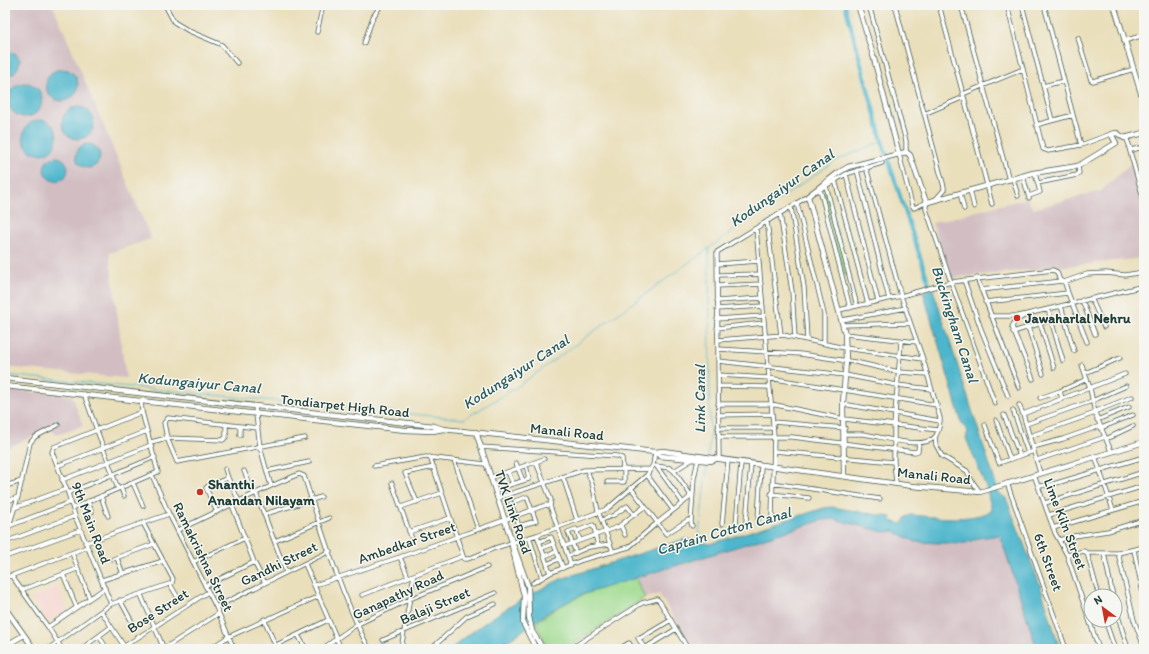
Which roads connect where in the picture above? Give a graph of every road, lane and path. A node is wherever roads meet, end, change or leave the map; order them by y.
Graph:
1 (165, 5) edge
2 (323, 5) edge
3 (381, 5) edge
4 (858, 5) edge
5 (869, 5) edge
6 (895, 5) edge
7 (939, 5) edge
8 (961, 5) edge
9 (1007, 5) edge
10 (1022, 5) edge
11 (1044, 5) edge
12 (1114, 5) edge
13 (317, 32) dead end
14 (1144, 35) edge
15 (1078, 38) dead end
16 (1124, 41) junction
17 (364, 43) dead end
18 (238, 63) dead end
19 (1024, 69) junction
20 (1134, 69) junction
21 (1064, 80) junction
22 (983, 86) junction
23 (1044, 86) junction
24 (964, 95) junction
25 (1144, 103) edge
26 (924, 114) junction
27 (1073, 115) junction
28 (1052, 120) junction
29 (1036, 125) junction
30 (1144, 133) edge
31 (1111, 134) junction
32 (1126, 137) junction
33 (1081, 145) junction
34 (1143, 147) edge
35 (1129, 148) junction
36 (906, 152) junction
37 (898, 155) junction
38 (1144, 156) edge
39 (882, 163) dead end
40 (1078, 166) junction
41 (866, 167) junction
42 (857, 170) junction
43 (1035, 173) junction
44 (846, 174) junction
45 (1023, 176) junction
46 (1011, 179) junction
47 (835, 180) junction
48 (1038, 183) junction
49 (826, 186) junction
50 (987, 186) junction
51 (820, 190) junction
52 (970, 190) junction
53 (960, 193) junction
54 (808, 196) junction
55 (1018, 196) dead end
56 (936, 199) junction
57 (1144, 201) edge
58 (928, 202) junction
59 (797, 203) junction
60 (992, 204) dead end
61 (974, 206) dead end
62 (791, 207) junction
63 (964, 210) dead end
64 (780, 213) junction
65 (768, 221) junction
66 (756, 228) junction
67 (759, 261) junction
68 (717, 264) junction
69 (1144, 272) edge
70 (760, 274) junction
71 (717, 275) junction
72 (850, 277) junction
73 (977, 278) junction
74 (843, 279) junction
75 (964, 280) junction
76 (951, 282) junction
77 (1062, 282) junction
78 (761, 284) junction
79 (717, 286) junction
80 (1144, 286) edge
81 (981, 290) junction
82 (1068, 293) junction
83 (901, 296) junction
84 (762, 298) junction
85 (1091, 298) junction
86 (889, 299) junction
87 (1082, 300) junction
88 (717, 301) junction
89 (878, 301) junction
90 (985, 302) junction
91 (1072, 303) junction
92 (868, 304) junction
93 (762, 306) junction
94 (857, 306) junction
95 (1061, 306) junction
96 (850, 308) junction
97 (906, 308) junction
98 (717, 309) junction
99 (1048, 309) junction
100 (840, 310) junction
101 (1026, 314) junction
102 (763, 316) junction
103 (990, 316) junction
104 (717, 319) junction
105 (1051, 320) junction
106 (843, 322) junction
107 (764, 323) junction
108 (910, 323) junction
109 (1040, 323) junction
110 (1028, 327) junction
111 (1104, 327) dead end
112 (717, 328) junction
113 (1013, 332) junction
114 (845, 334) junction
115 (1096, 334) dead end
116 (781, 335) junction
117 (765, 336) junction
118 (795, 337) junction
119 (807, 339) junction
120 (718, 340) junction
121 (824, 342) junction
122 (901, 342) junction
123 (917, 342) junction
124 (1087, 342) dead end
125 (845, 348) junction
126 (718, 349) junction
127 (767, 351) junction
128 (1074, 351) dead end
129 (901, 357) junction
130 (1120, 358) dead end
131 (923, 359) junction
132 (718, 361) junction
133 (846, 361) junction
134 (1063, 361) dead end
135 (768, 365) junction
136 (1082, 365) dead end
137 (1054, 368) dead end
138 (899, 372) junction
139 (1085, 373) junction
140 (926, 374) junction
141 (1043, 374) dead end
142 (1125, 374) dead end
143 (718, 375) junction
144 (844, 375) junction
145 (5, 378) edge
146 (769, 378) junction
147 (1033, 379) dead end
148 (1087, 379) junction
149 (897, 385) junction
150 (5, 386) edge
151 (718, 386) junction
152 (1126, 386) dead end
153 (769, 387) junction
154 (1019, 388) dead end
155 (1090, 388) junction
156 (844, 389) junction
157 (932, 389) junction
158 (1060, 390) junction
159 (84, 394) junction
160 (1008, 396) dead end
161 (1132, 397) dead end
162 (1040, 398) dead end
163 (896, 399) junction
164 (1062, 399) junction
165 (141, 400) junction
166 (1092, 401) junction
167 (718, 404) junction
168 (771, 404) junction
169 (843, 404) junction
170 (995, 404) dead end
171 (937, 405) junction
172 (1019, 406) dead end
173 (255, 407) junction
174 (1129, 407) dead end
175 (1013, 410) dead end
176 (142, 412) junction
177 (895, 412) junction
178 (1094, 412) junction
179 (255, 413) junction
180 (772, 414) junction
181 (1004, 414) dead end
182 (1023, 414) junction
183 (718, 415) junction
184 (1133, 415) dead end
185 (844, 420) junction
186 (996, 420) dead end
187 (1097, 420) junction
188 (940, 421) junction
189 (772, 422) junction
190 (226, 424) junction
191 (1026, 424) junction
192 (58, 425) dead end
193 (985, 425) dead end
194 (240, 426) junction
195 (894, 426) junction
196 (1133, 426) dead end
197 (1100, 427) junction
198 (258, 428) junction
199 (718, 428) junction
200 (773, 428) junction
201 (443, 429) junction
202 (938, 430) junction
203 (147, 431) junction
204 (845, 431) junction
205 (97, 432) junction
206 (476, 432) junction
207 (240, 435) dead end
208 (774, 436) junction
209 (1030, 436) junction
210 (718, 437) junction
211 (935, 437) junction
212 (167, 438) junction
213 (305, 438) dead end
214 (1106, 438) junction
215 (894, 440) junction
216 (1143, 442) edge
217 (151, 443) junction
218 (919, 443) junction
219 (844, 444) junction
220 (260, 447) junction
221 (480, 447) junction
222 (103, 448) junction
223 (1144, 448) edge
224 (1034, 449) junction
225 (894, 450) junction
226 (774, 451) junction
227 (1111, 451) junction
228 (655, 452) junction
229 (1028, 453) junction
230 (1020, 456) junction
231 (1095, 456) junction
232 (154, 457) junction
233 (430, 457) junction
234 (844, 458) junction
235 (1144, 458) edge
236 (544, 459) dead end
237 (698, 459) junction
238 (718, 459) junction
239 (1010, 459) junction
240 (454, 460) junction
241 (1037, 460) junction
242 (728, 461) junction
243 (108, 462) junction
244 (309, 462) dead end
245 (536, 462) junction
246 (894, 462) junction
247 (516, 463) dead end
248 (741, 463) junction
249 (485, 464) junction
250 (751, 464) junction
251 (526, 465) junction
252 (58, 466) junction
253 (374, 466) dead end
254 (761, 466) junction
255 (434, 467) junction
256 (654, 467) junction
257 (774, 467) junction
258 (518, 468) junction
259 (225, 469) dead end
260 (587, 470) junction
261 (624, 470) junction
262 (244, 471) dead end
263 (267, 471) junction
264 (674, 471) junction
265 (1101, 471) junction
266 (508, 472) junction
267 (1144, 472) edge
268 (1040, 473) junction
269 (112, 474) junction
270 (500, 474) junction
271 (152, 475) junction
272 (647, 475) junction
273 (1034, 475) junction
274 (844, 476) junction
275 (563, 477) junction
276 (228, 478) junction
277 (490, 478) junction
278 (62, 480) junction
279 (22, 481) junction
280 (523, 481) junction
281 (133, 482) junction
282 (607, 482) dead end
283 (392, 483) dead end
284 (544, 483) junction
285 (896, 483) junction
286 (1007, 483) junction
287 (513, 484) junction
288 (772, 484) junction
289 (1105, 484) junction
290 (5, 486) edge
291 (271, 486) junction
292 (1039, 486) junction
293 (1144, 486) edge
294 (66, 488) junction
295 (119, 488) junction
296 (631, 488) junction
297 (980, 492) junction
298 (68, 493) junction
299 (255, 493) junction
300 (442, 493) junction
301 (771, 494) junction
302 (101, 496) junction
303 (124, 496) dead end
304 (18, 497) junction
305 (321, 497) dead end
306 (1109, 497) junction
307 (498, 498) junction
308 (809, 498) dead end
309 (880, 498) dead end
310 (312, 500) junction
311 (88, 501) junction
312 (239, 501) junction
313 (515, 501) dead end
314 (1144, 501) edge
315 (5, 502) edge
316 (71, 502) junction
317 (416, 502) junction
318 (511, 503) dead end
319 (683, 503) junction
320 (1045, 503) junction
321 (232, 505) junction
322 (143, 506) dead end
323 (550, 506) junction
324 (401, 507) junction
325 (644, 507) junction
326 (14, 508) junction
327 (73, 508) junction
328 (532, 510) junction
329 (673, 510) junction
330 (1113, 510) junction
331 (598, 511) junction
332 (92, 512) dead end
333 (217, 512) junction
334 (12, 514) junction
335 (169, 514) junction
336 (265, 514) junction
337 (634, 515) junction
338 (5, 516) edge
339 (75, 516) junction
340 (108, 516) dead end
341 (515, 516) junction
342 (1049, 516) junction
343 (772, 517) dead end
344 (329, 518) dead end
345 (450, 518) junction
346 (758, 519) dead end
347 (505, 520) junction
348 (577, 520) junction
349 (602, 520) junction
350 (688, 520) dead end
351 (1144, 520) edge
352 (319, 522) junction
353 (746, 522) dead end
354 (143, 523) junction
355 (657, 523) junction
356 (722, 524) dead end
357 (736, 524) dead end
358 (9, 526) junction
359 (558, 526) junction
360 (621, 526) junction
361 (692, 526) dead end
362 (1053, 528) junction
363 (478, 529) junction
364 (80, 530) junction
365 (178, 530) junction
366 (577, 531) junction
367 (409, 532) junction
368 (606, 532) junction
369 (537, 535) junction
370 (596, 535) junction
371 (625, 536) dead end
372 (457, 537) junction
373 (529, 537) junction
374 (245, 538) junction
375 (5, 539) edge
376 (412, 539) dead end
377 (580, 540) junction
378 (1059, 540) junction
379 (275, 541) junction
380 (5, 542) edge
381 (512, 542) junction
382 (539, 542) junction
383 (572, 543) junction
384 (154, 544) junction
385 (553, 544) junction
386 (610, 544) junction
387 (86, 545) junction
388 (598, 545) junction
389 (565, 546) junction
390 (1144, 547) edge
391 (542, 548) junction
392 (1134, 550) junction
393 (330, 551) junction
394 (556, 552) junction
395 (612, 552) junction
396 (72, 553) junction
397 (576, 553) junction
398 (1087, 553) junction
399 (1104, 553) junction
400 (1118, 553) junction
401 (1067, 555) junction
402 (463, 556) junction
403 (544, 556) junction
404 (568, 556) junction
405 (5, 557) edge
406 (400, 557) junction
407 (117, 558) junction
408 (113, 559) dead end
409 (559, 559) junction
410 (163, 561) junction
411 (193, 562) junction
412 (254, 562) junction
413 (305, 564) junction
414 (547, 564) junction
415 (571, 565) junction
416 (487, 567) dead end
417 (562, 568) junction
418 (77, 569) junction
419 (286, 572) junction
420 (550, 573) junction
421 (63, 574) junction
422 (123, 574) junction
423 (11, 575) junction
424 (414, 575) junction
425 (408, 577) junction
426 (5, 578) edge
427 (338, 578) junction
428 (542, 578) junction
429 (102, 580) junction
430 (265, 583) junction
431 (533, 583) dead end
432 (170, 584) junction
433 (315, 585) junction
434 (205, 586) junction
435 (105, 588) junction
436 (1097, 588) edge
437 (1111, 588) edge
438 (21, 590) junction
439 (208, 592) junction
440 (495, 593) dead end
441 (141, 595) junction
442 (362, 595) dead end
443 (177, 596) dead end
444 (319, 596) junction
445 (89, 597) junction
446 (1144, 598) edge
447 (410, 599) junction
448 (120, 600) junction
449 (111, 604) junction
450 (495, 604) dead end
451 (76, 606) junction
452 (216, 607) junction
453 (5, 608) edge
454 (101, 611) junction
455 (218, 614) junction
456 (264, 619) junction
457 (328, 620) junction
458 (671, 620) junction
459 (132, 622) dead end
460 (356, 625) junction
461 (155, 626) junction
462 (48, 627) junction
463 (111, 627) junction
464 (1108, 628) edge
465 (1122, 628) edge
466 (676, 629) junction
467 (405, 631) junction
468 (24, 635) junction
469 (298, 635) junction
470 (99, 636) junction
471 (228, 637) junction
472 (336, 639) junction
473 (383, 640) dead end
474 (57, 643) junction
475 (87, 645) junction
476 (5, 646) edge
477 (124, 646) junction
478 (276, 647) edge
479 (1144, 647) edge
480 (645, 648) edge
481 (34, 649) edge
482 (48, 649) edge
483 (62, 649) edge
484 (81, 649) edge
485 (90, 649) edge
486 (107, 649) edge
487 (120, 649) edge
488 (163, 649) edge
489 (209, 649) edge
490 (234, 649) edge
491 (268, 649) edge
492 (306, 649) edge
493 (322, 649) edge
494 (341, 649) edge
495 (369, 649) edge
496 (401, 649) edge
497 (431, 649) edge
498 (536, 649) edge
499 (543, 649) edge
500 (570, 649) edge
501 (619, 649) edge
502 (633, 649) edge
503 (688, 649) edge
504 (1066, 649) edge
505 (1098, 649) edge
506 (1115, 649) edge
507 (1128, 649) edge

1 - 18 street
2 - 13 street
3 - 17 street
4 - 37 main road
5 - 36 street
6 - 26 street
7 - 24 street
8 - 22 street
9 - 19 street
10 - 23 street
11 - 21 street
12 - 16 main road
14 - 16 street
15 - 20 street
16 - 20 main road
19 - 22 street
19 - 29 street
20 - 25 main road
21 - 23 street
21 - 27 street
22 - 24 street
22 - 46 street
23 - 28 street
24 - 26 street
24 - 50 street
26 - 56 street
27 - 28 street
27 - 33 street
28 - 29 street
29 - 33 street
30 - 32 main road
31 - 32 main road
31 - 33 street
31 - 40 main road
32 - 35 street
34 - 35 street
34 - 38 street
35 - 57 street
36 - 37 main road
36 - 58 main road
37 - 54 main road
37 - 58 street
39 - 41 street
40 - 43 main road
40 - 48 street
41 - 42 street
41 - 83 street
42 - 44 street
42 - 86 street
43 - 45 main road
43 - 48 street
44 - 47 street
44 - 89 street
45 - 46 main road
45 - 48 street
46 - 50 main road
46 - 55 street
47 - 49 street
47 - 92 street
49 - 51 street
49 - 72 street
50 - 52 main road
50 - 60 street
51 - 54 street
51 - 74 street
52 - 53 main road
52 - 61 street
53 - 56 main road
53 - 63 street
54 - 59 street
54 - 100 main road
56 - 58 main road
58 - 76 street
59 - 62 street
59 - 121 street
62 - 64 street
62 - 119 street
64 - 65 street
64 - 118 street
65 - 66 street
65 - 116 street
66 - 67 street
66 - 68 street
67 - 68 street
67 - 70 street
68 - 71 street
69 - 77 street
70 - 71 street
70 - 78 street
71 - 79 street
72 - 74 street
72 - 94 street
73 - 75 street
73 - 77 street
73 - 81 street
74 - 96 street
75 - 76 street
75 - 160 street
76 - 83 street
76 - 170 street
77 - 81 street
77 - 82 street
78 - 79 street
78 - 84 street
79 - 88 street
80 - 85 street
81 - 90 street
82 - 90 street
82 - 91 street
83 - 86 street
83 - 97 street
84 - 88 street
84 - 93 street
85 - 87 street
85 - 111 street
86 - 89 street
87 - 91 street
87 - 115 street
88 - 98 street
89 - 92 street
90 - 103 street
91 - 95 street
91 - 124 street
92 - 94 street
93 - 98 street
93 - 102 street
94 - 96 street
95 - 99 street
95 - 128 street
96 - 100 street
97 - 106 street
97 - 108 street
98 - 104 street
99 - 101 street
99 - 105 street
100 - 106 main road
101 - 103 street
101 - 113 street
102 - 104 street
102 - 107 street
103 - 154 street
104 - 112 street
105 - 109 street
105 - 134 street
106 - 108 street
106 - 114 main road
107 - 112 street
107 - 117 street
108 - 123 street
109 - 110 street
109 - 137 street
110 - 113 street
110 - 141 street
112 - 120 street
113 - 147 street
114 - 122 street
114 - 125 main road
116 - 117 street
116 - 118 street
117 - 120 street
117 - 127 street
118 - 119 street
119 - 121 street
120 - 126 street
121 - 125 street
122 - 123 street
122 - 129 street
123 - 131 street
125 - 129 street
125 - 133 main road
126 - 127 street
126 - 132 street
127 - 133 street
127 - 135 street
129 - 131 street
129 - 138 street
130 - 139 street
131 - 140 street
132 - 135 street
132 - 143 street
133 - 138 street
133 - 144 main road
135 - 144 street
135 - 146 street
136 - 139 street
138 - 140 street
138 - 149 street
139 - 148 street
140 - 157 street
142 - 155 street
143 - 146 street
143 - 151 street
144 - 149 street
144 - 156 main road
145 - 173 main road, Tondiarpet High Road
146 - 153 street
146 - 156 street
148 - 155 street
148 - 158 street
149 - 157 street
149 - 163 street
150 - 159 main road, Tondiarpet High Road
151 - 153 street
151 - 167 street
152 - 166 street
153 - 168 street
155 - 164 street
155 - 166 street
156 - 163 street
156 - 169 main road
157 - 171 street
158 - 162 street
158 - 164 street
159 - 165 main road, Tondiarpet High Road
159 - 205 street
161 - 178 street
163 - 171 street
163 - 177 street
164 - 182 street
165 - 176 street
165 - 179 main road, Tondiarpet High Road
166 - 178 street
166 - 191 street
167 - 168 street
167 - 183 street
168 - 180 street
168 - 185 street
169 - 177 street
169 - 185 main road
171 - 188 street
172 - 182 street
173 - 179 street
173 - 201 main road, Tondiarpet High Road
174 - 187 street
175 - 229 street
176 - 203 street
176 - 205 street
177 - 188 street
177 - 195 street
178 - 187 street
178 - 209 street
179 - 198 street
179 - 201 main road, Tondiarpet High Road
180 - 183 street
180 - 189 street
181 - 230 street
182 - 191 street
183 - 199 street
184 - 197 street
185 - 195 street
185 - 204 main road
186 - 239 street
187 - 197 street
188 - 202 street
189 - 200 street
189 - 204 street
190 - 194 street
190 - 212 street
190 - 212 street
191 - 209 street
192 - 279 street
193 - 239 street
194 - 198 street
194 - 207 street
195 - 202 street
195 - 215 street
196 - 214 street
197 - 214 street
197 - 224 street
198 - 220 street
199 - 200 street
199 - 210 street
200 - 208 street
201 - 206 main road, Tondiarpet High Road
202 - 211 street
203 - 217 street
203 - 222 street
204 - 215 street
204 - 219 main road
205 - 222 street
205 - 252 street, 9th Main Road
206 - 221 main road, TVK Link Road
206 - 228 main road, Manali Road
208 - 210 street
208 - 219 street
208 - 226 street
209 - 224 street
210 - 238 street
211 - 218 street
211 - 297 street
212 - 217 street
212 - 220 street
213 - 220 street
214 - 227 street
214 - 241 street
215 - 218 street
215 - 225 street
216 - 223 street
216 - 227 main road, Manali Road
217 - 232 street
217 - 243 street
218 - 225 street
219 - 225 street
219 - 234 main road
220 - 263 street
221 - 249 main road, TVK Link Road
221 - 261 street
222 - 243 street
222 - 252 street
224 - 229 street
224 - 241 street
225 - 246 street
226 - 234 street
226 - 257 street
227 - 231 main road, Manali Road
228 - 237 main road, Manali Road
228 - 237 main road, Manali Road
228 - 256 street
229 - 230 street
230 - 239 street
231 - 265 street
231 - 268 main road, Manali Road
232 - 269 street
232 - 271 street
233 - 240 street
233 - 253 street
233 - 255 street
234 - 246 street
234 - 274 main road
235 - 265 street
236 - 245 street
237 - 238 main road, Manali Road
237 - 264 street
237 - 361 street
238 - 242 main road, Manali Road
240 - 249 street
240 - 363 street
241 - 268 street
242 - 248 main road, Manali Road
242 - 356 street
243 - 269 street
243 - 278 street
244 - 263 street
245 - 251 street
245 - 284 street
246 - 285 street
247 - 258 street
248 - 250 main road, Manali Road
248 - 357 street
249 - 277 main road, TVK Link Road
250 - 254 main road, Manali Road
250 - 353 street
251 - 258 street
251 - 280 street
252 - 278 street, 9th Main Road
254 - 257 main road, Manali Road
254 - 346 street
255 - 300 street
255 - 317 street
256 - 261 street
256 - 264 street
256 - 272 street
256 - 319 street
257 - 274 main road, Manali Road
257 - 288 street
258 - 266 street
258 - 280 street
259 - 276 street
260 - 261 street
260 - 275 street
260 - 331 street
261 - 282 street
262 - 299 street
263 - 291 street
264 - 319 street
265 - 289 street
265 - 292 street
266 - 270 street
266 - 287 street
267 - 289 street
268 - 273 main road, Manali Road
269 - 295 street
269 - 298 street
270 - 277 street
270 - 287 street
271 - 281 street
271 - 335 street, Ramakrishna Street
272 - 296 street
272 - 329 street
273 - 286 main road, Manali Road
273 - 292 street, Lime Kiln Street
274 - 285 main road, Manali Road
275 - 284 street
275 - 348 street
276 - 312 street
276 - 333 street
277 - 307 main road, TVK Link Road
278 - 294 street, 9th Main Road
279 - 290 street
279 - 304 street
280 - 287 street
281 - 295 street
281 - 322 street
283 - 324 street
284 - 307 street
284 - 323 street
285 - 297 main road, Manali Road
286 - 297 main road, Manali Road
286 - 504 street, 6th Street
288 - 301 street
288 - 309 street
289 - 306 street
289 - 320 street
291 - 299 street
291 - 310 street
292 - 320 street, Lime Kiln Street
293 - 306 street
294 - 298 street, 9th Main Road
294 - 326 street
295 - 302 street
295 - 303 street
296 - 325 street
296 - 331 street
298 - 316 street, 9th Main Road
299 - 312 street
299 - 336 street
300 - 317 street
300 - 345 street
301 - 308 street
301 - 343 street
302 - 311 street
302 - 340 street
304 - 315 street
304 - 326 street
305 - 310 street
306 - 330 street
306 - 342 street
307 - 347 main road, TVK Link Road
310 - 336 street
310 - 352 street
311 - 327 street
311 - 332 street
312 - 321 street
313 - 328 street
314 - 330 street
316 - 327 street, 9th Main Road
316 - 358 street
317 - 324 street
318 - 341 street
319 - 329 street
320 - 342 street, Lime Kiln Street
321 - 333 street
321 - 374 street
323 - 328 street, Ambedkar Street
323 - 359 street
324 - 367 street
325 - 337 street
325 - 355 street
326 - 334 street
327 - 339 street, 9th Main Road
328 - 341 street, Ambedkar Street
328 - 341 street
329 - 355 street
330 - 362 street
331 - 348 street
331 - 349 street
333 - 365 street
334 - 338 street
334 - 358 street
335 - 354 street
335 - 365 street, Ramakrishna Street
336 - 379 street
337 - 349 street
337 - 360 street
339 - 364 street, 9th Main Road
339 - 380 street
341 - 347 street, Ambedkar Street
342 - 362 street, Lime Kiln Street
344 - 352 street
345 - 367 street
345 - 372 street
347 - 363 street, Ambedkar Street
347 - 381 main road, TVK Link Road
348 - 359 street
349 - 368 street
350 - 355 street
351 - 378 street
352 - 379 street
352 - 393 street
354 - 384 street
354 - 387 street
355 - 395 street
358 - 375 street
359 - 369 street
359 - 389 street
360 - 368 street
360 - 371 street
362 - 378 street, Lime Kiln Street
363 - 372 street, Ambedkar Street
364 - 387 street, 9th Main Road
364 - 405 street
365 - 411 street, Ramakrishna Street
366 - 370 street
366 - 377 street
366 - 383 street
367 - 376 street
368 - 370 street
368 - 386 street
369 - 373 street
369 - 382 street
370 - 377 street
370 - 388 street
372 - 402 street
372 - 406 street, Ambedkar Street
373 - 381 street
373 - 428 street
374 - 411 street
374 - 412 street
377 - 383 street
378 - 401 street, Lime Kiln Street
379 - 419 street
381 - 402 street
381 - 498 main road
381 - 499 main road, TVK Link Road
382 - 385 street
382 - 391 street
383 - 389 street
383 - 397 street
384 - 407 street
384 - 410 street
385 - 391 street
385 - 394 street
386 - 388 street
386 - 395 street
387 - 396 street
387 - 429 street, 9th Main Road
388 - 397 street
389 - 404 street
390 - 392 street
391 - 403 street
392 - 400 street
392 - 446 street
393 - 413 street, Gandhi Street
393 - 427 street
394 - 403 street
394 - 409 street
395 - 415 street
396 - 418 street
396 - 423 street
397 - 404 street
398 - 399 street
398 - 401 street
398 - 436 street
399 - 400 street
399 - 437 street
400 - 479 street
401 - 505 street, Lime Kiln Street
402 - 424 street
403 - 414 street
404 - 415 street
406 - 425 street
406 - 427 street, Ambedkar Street
407 - 408 street
407 - 422 street
409 - 414 street
409 - 417 street
410 - 422 street
410 - 432 street
411 - 434 street, Ramakrishna Street
412 - 430 street
412 - 434 street
413 - 419 street, Gandhi Street
413 - 433 street
414 - 420 street
415 - 417 street
416 - 447 street, Ganapathy Road
417 - 420 street
418 - 421 street
418 - 445 street
419 - 430 street, Gandhi Street
420 - 428 street
421 - 438 street
421 - 451 street
422 - 429 street
423 - 426 street
423 - 438 street
424 - 425 street
424 - 447 street
425 - 442 street
427 - 433 street, Ambedkar Street
427 - 460 street
428 - 431 street
429 - 435 street, 9th Main Road
430 - 452 street, Gandhi Street
432 - 441 street
432 - 443 street
433 - 444 street
434 - 439 street, Ramakrishna Street
435 - 445 street
435 - 449 street, 9th Main Road
438 - 462 street
439 - 452 street, Ramakrishna Street
439 - 461 street, Bose Street
440 - 467 street, Balaji Street
441 - 448 street
441 - 461 street
444 - 456 street
444 - 457 street
445 - 451 street
447 - 460 street, Ganapathy Road
447 - 467 street
448 - 449 street
448 - 459 street
449 - 454 street
450 - 497 street
451 - 462 street
452 - 455 street, Ramakrishna Street
453 - 468 main road
454 - 463 street
454 - 474 street
455 - 471 street, Ramakrishna Street
455 - 488 street
456 - 471 street
456 - 478 street
457 - 469 street
457 - 472 street
458 - 466 street
458 - 480 street
458 - 500 street
460 - 472 street, Ganapathy Road
460 - 495 street
461 - 477 street, Bose Street
461 - 488 street
462 - 474 street
463 - 470 street
463 - 477 street
464 - 506 street
465 - 507 street
466 - 480 street
466 - 503 street
467 - 473 street, Balaji Street
467 - 496 street
468 - 476 main road
468 - 481 main road
469 - 478 street
469 - 492 street
470 - 475 street
470 - 486 street
471 - 489 street
471 - 490 street, Ramakrishna Street
472 - 493 street, Ganapathy Road
472 - 494 street
474 - 482 street
474 - 483 street
475 - 484 street
475 - 485 street
477 - 487 street, Bose Street
478 - 491 street
501 - 502 street

